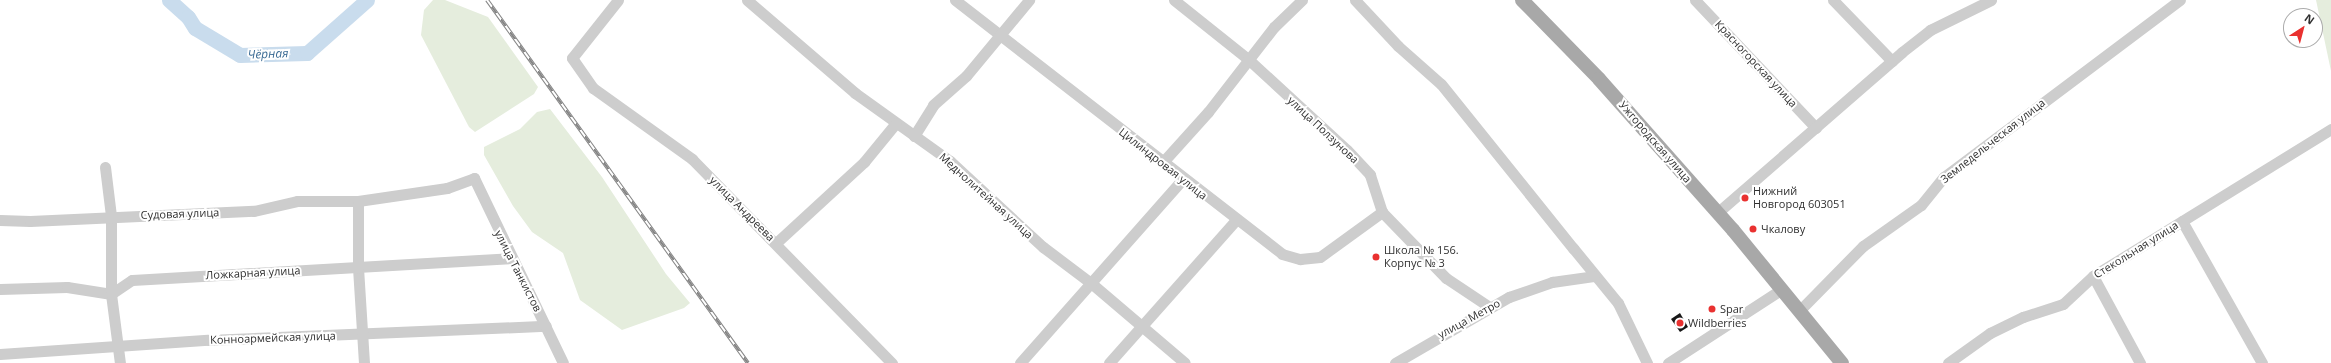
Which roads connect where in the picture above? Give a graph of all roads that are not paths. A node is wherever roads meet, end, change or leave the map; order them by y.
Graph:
1 (618, 0) edge
2 (747, 0) edge
3 (955, 0) edge
4 (1029, 0) edge
5 (1174, 0) edge
6 (1302, 0) edge
7 (1355, 0) edge
8 (1522, 0) edge
9 (1695, 0) edge
10 (1833, 0) edge
11 (1991, 0) edge
12 (2180, 0) edge
13 (1001, 36) junction
14 (1248, 59) junction
15 (1892, 61) junction
16 (896, 123) junction
17 (1816, 128) junction
18 (2331, 129) edge
19 (914, 136) junction
20 (1162, 163) junction
21 (105, 167) dead end
22 (474, 178) joint
23 (1182, 180) junction
24 (358, 201) junction
25 (1382, 212) junction
26 (1717, 213) junction
27 (111, 216) junction
28 (0, 220) edge
29 (1236, 220) junction
30 (2182, 221) junction
31 (776, 243) junction
32 (511, 258) junction
33 (358, 268) junction
34 (1594, 276) junction
35 (2092, 276) junction
36 (1091, 283) junction
37 (0, 288) edge
38 (1782, 289) junction
39 (111, 294) junction
40 (1488, 306) junction
41 (1800, 310) junction
42 (1142, 325) junction
43 (546, 326) junction
44 (362, 334) junction
45 (118, 347) junction
46 (0, 354) edge
47 (120, 363) edge
48 (364, 363) edge
49 (563, 363) edge
50 (892, 363) edge
51 (1020, 363) edge
52 (1109, 363) edge
53 (1186, 363) edge
54 (1395, 363) edge
55 (1647, 363) edge
56 (1668, 363) edge
57 (1842, 363) edge
58 (1948, 363) edge
59 (2140, 363) edge
60 (2262, 363) edge

1 - 31 street, улица Андреева
2 - 16 street, Меднолитейная улица
3 - 13 street, Цилиндровая улица
4 - 13 street
5 - 14 street, улица Ползунова
6 - 14 street
7 - 34 street
8 - 26 main road, Ужгородская улица
9 - 17 street, Красногорская улица
10 - 15 street
11 - 15 street
12 - 41 street, Земледельческая улица
13 - 19 street
13 - 20 street, Цилиндровая улица
14 - 20 street
14 - 25 street, улица Ползунова
15 - 17 street
16 - 19 street, Меднолитейная улица
16 - 31 street
17 - 26 street
18 - 30 street, Стекольная улица
19 - 36 street, Меднолитейная улица
20 - 23 street, Цилиндровая улица
21 - 27 street
22 - 24 street, Судовая улица
22 - 32 street, улица Танкистов
23 - 29 street, Цилиндровая улица
23 - 36 street
24 - 27 street, Судовая улица
24 - 33 street
25 - 29 street, Цилиндровая улица
25 - 40 street, улица Ползунова
26 - 38 main road, Ужгородская улица
27 - 28 street, Судовая улица
27 - 39 street
29 - 42 street
30 - 35 street, Стекольная улица
30 - 60 street, Стекольная улица
31 - 50 street, улица Андреева
32 - 33 street, Ложкарная улица
32 - 43 street, улица Танкистов
33 - 39 street, Ложкарная улица
33 - 44 street
34 - 40 street, улица Метро
34 - 55 street
35 - 58 street, Стекольная улица
35 - 59 street
36 - 42 street, Меднолитейная улица
36 - 51 street
37 - 39 street
38 - 41 main road, Ужгородская улица
38 - 56 street
39 - 45 street
40 - 54 street, улица Метро
41 - 57 main road, Ужгородская улица
42 - 52 street
42 - 53 street, Меднолитейная улица
43 - 44 street, Конноармейская улица
43 - 49 street, улица Танкистов
44 - 45 street, Конноармейская улица
44 - 48 street
45 - 46 street, Конноармейская улица
45 - 47 street

